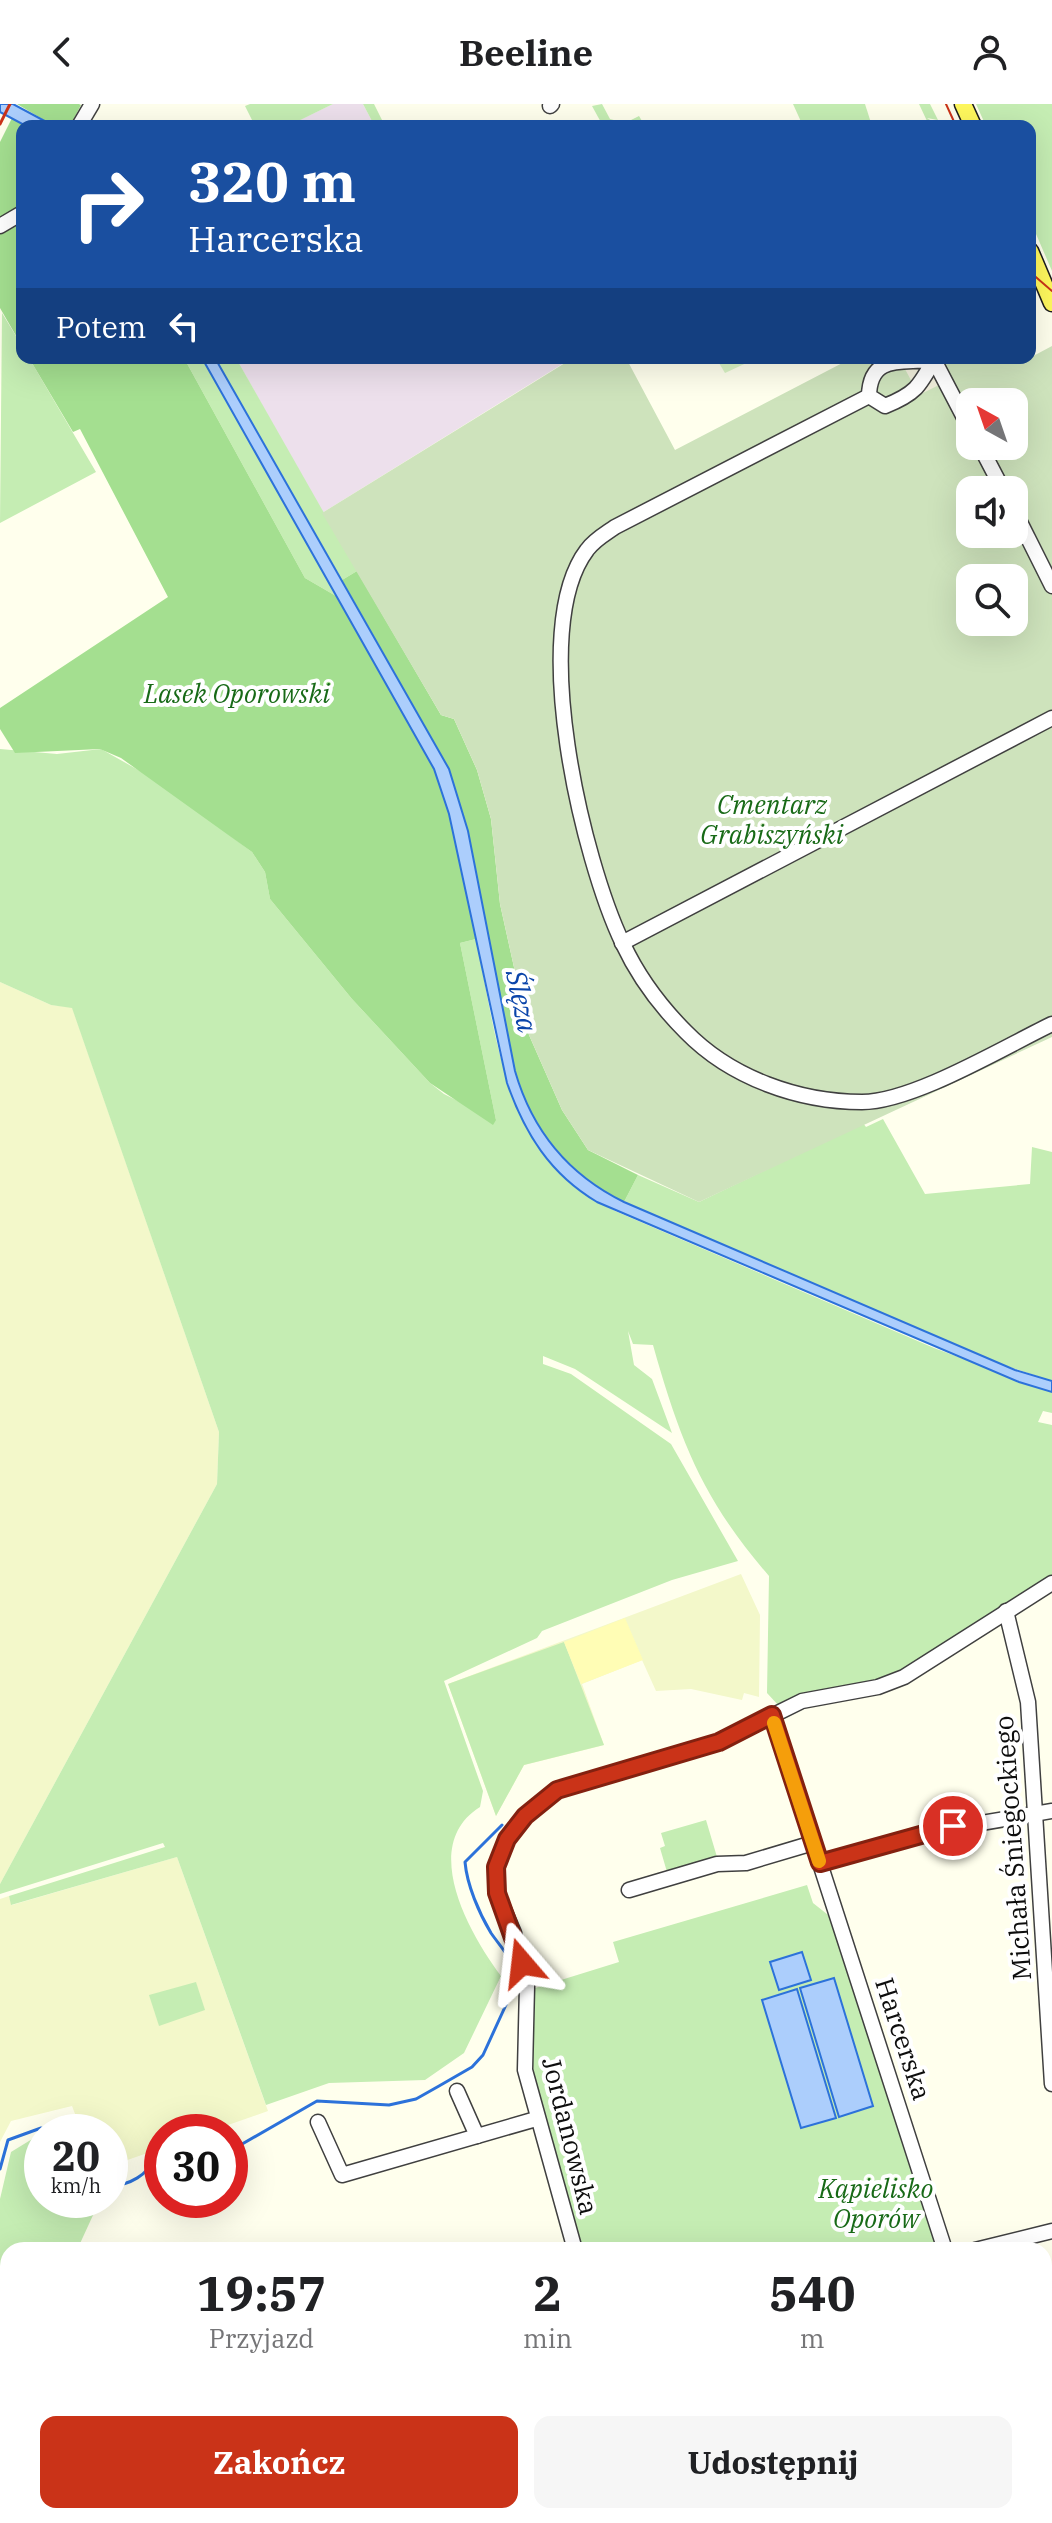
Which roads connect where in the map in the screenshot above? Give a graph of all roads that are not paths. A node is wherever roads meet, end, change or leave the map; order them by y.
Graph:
1 (1036, 265) edge
2 (1052, 303) edge
3 (890, 364) edge
4 (933, 364) edge
5 (938, 364) edge
6 (869, 396) junction
7 (956, 400) edge
8 (1028, 538) edge
9 (1052, 586) edge
10 (1052, 718) edge
11 (622, 943) junction
12 (1052, 1024) edge
13 (1052, 1583) edge
14 (1006, 1611) junction
15 (772, 1715) junction
16 (1052, 1811) edge
17 (1036, 1812) junction
18 (813, 1843) junction
19 (820, 1863) junction
20 (629, 1890) dead end
21 (1052, 2084) edge
22 (457, 2091) dead end
23 (536, 2119) junction
24 (320, 2125) dead end
25 (477, 2136) junction
26 (1052, 2231) edge
27 (573, 2242) edge
28 (942, 2242) edge
29 (1007, 2242) edge

1 - 2 main road
3 - 6 street
4 - 6 street
5 - 7 street
6 - 11 street
8 - 9 street
10 - 11 street
11 - 12 street
13 - 14 street, Jordanowska
14 - 15 street, Jordanowska
14 - 17 street, Michała Śniegockiego
15 - 18 street, Harcerska
15 - 23 street, Jordanowska
16 - 17 street
17 - 19 street
17 - 21 street, Michała Śniegockiego
18 - 19 street, Harcerska
18 - 20 street
19 - 28 street, Harcerska
22 - 25 street
23 - 25 street
23 - 27 street, Jordanowska
24 - 25 street
26 - 29 street

